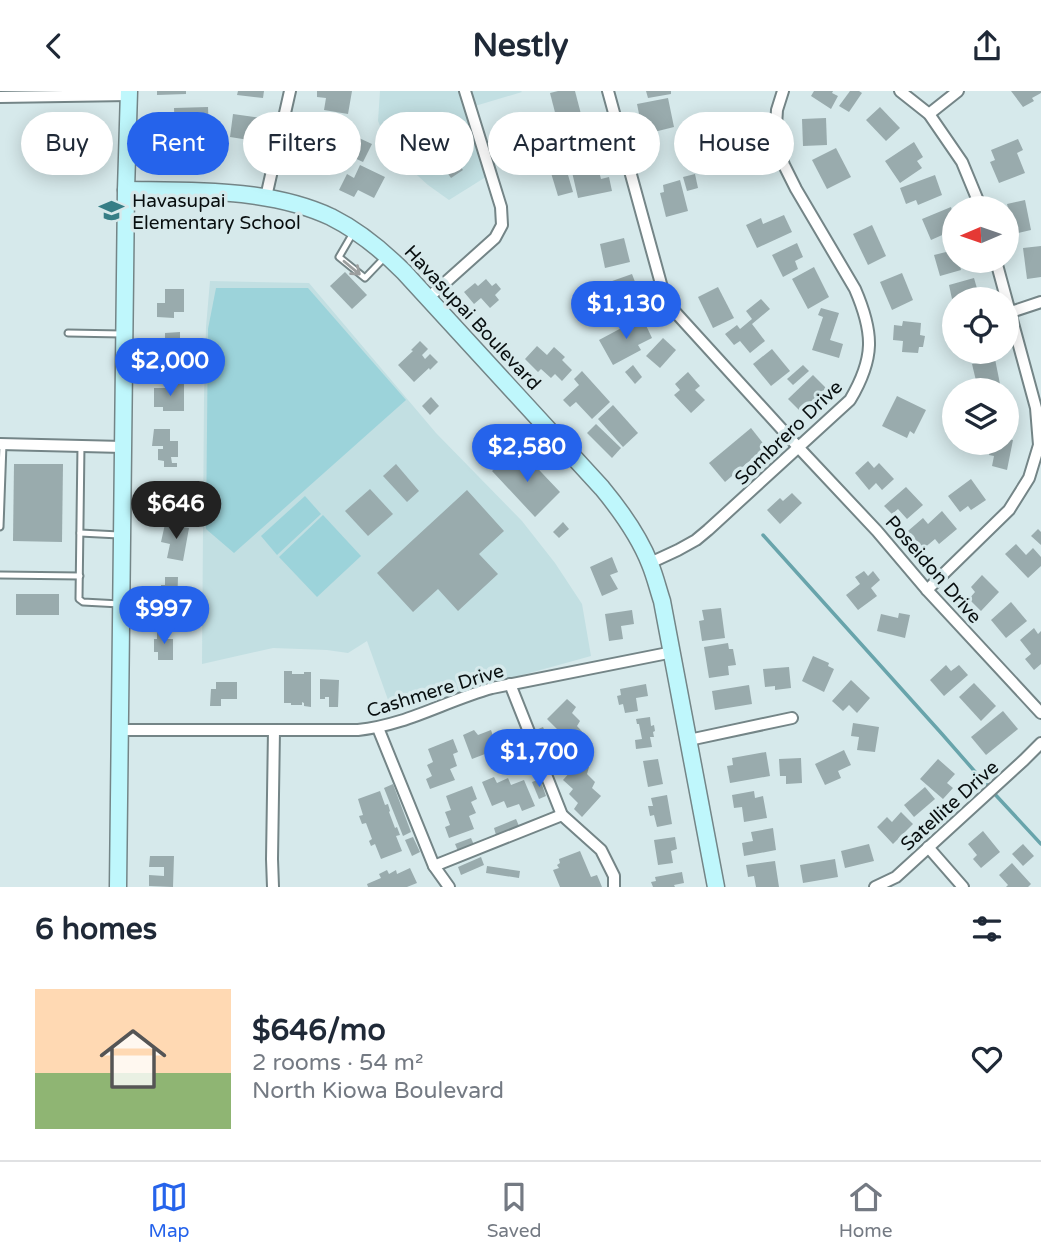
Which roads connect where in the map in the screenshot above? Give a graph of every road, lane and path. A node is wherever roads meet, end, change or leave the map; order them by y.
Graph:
1 (290, 91) edge
2 (465, 91) edge
3 (608, 91) edge
4 (783, 91) edge
5 (900, 91) edge
6 (958, 91) edge
7 (129, 93) edge
8 (0, 97) edge
9 (929, 114) junction
10 (125, 190) junction
11 (976, 196) edge
12 (266, 197) junction
13 (354, 231) junction
14 (387, 255) junction
15 (428, 298) junction
16 (1041, 302) edge
17 (1019, 309) edge
18 (68, 333) dead end
19 (125, 334) junction
20 (1019, 342) edge
21 (1, 444) edge
22 (80, 445) junction
23 (123, 447) junction
24 (799, 448) junction
25 (0, 527) edge
26 (80, 533) junction
27 (123, 535) junction
28 (650, 563) junction
29 (0, 575) edge
30 (80, 576) junction
31 (927, 590) junction
32 (122, 604) junction
33 (673, 652) junction
34 (510, 684) junction
35 (1041, 713) edge
36 (792, 718) dead end
37 (378, 728) junction
38 (119, 730) junction
39 (274, 730) junction
40 (689, 740) junction
41 (1041, 743) edge
42 (562, 815) junction
43 (928, 847) junction
44 (434, 866) junction
45 (118, 887) edge
46 (273, 887) edge
47 (449, 887) edge
48 (614, 887) edge
49 (716, 887) edge
50 (875, 887) edge
51 (963, 887) edge

1 - 12 street
2 - 15 street
3 - 24 street, Poseidon Drive
4 - 24 street, Sombrero Drive
5 - 9 street
6 - 9 street
7 - 8 street
7 - 10 street
9 - 11 street
10 - 12 street, Havasupai Boulevard
10 - 19 street
12 - 13 street, Havasupai Boulevard
13 - 14 street, Havasupai Boulevard
13 -> 14 lane
14 - 15 street, Havasupai Boulevard
15 - 28 street, Havasupai Boulevard
16 - 17 street
18 - 19 lane
19 - 23 street
20 - 31 street
21 - 22 street
21 - 25 lane
22 - 23 street
22 - 26 lane
23 - 27 street
24 - 28 street, Sombrero Drive
24 - 31 street, Poseidon Drive
26 - 27 lane
26 - 30 lane
27 - 32 street
28 - 33 street, Havasupai Boulevard
29 - 30 lane
30 - 32 lane
31 - 35 street, Poseidon Drive
32 - 38 street
33 - 34 street, Cashmere Drive
33 - 40 street, Havasupai Boulevard
34 - 37 street, Cashmere Drive
34 - 42 street
36 - 40 street
37 - 39 street, Cashmere Drive
37 - 44 street
38 - 39 street, Cashmere Drive
38 - 45 street
39 - 46 street
40 - 49 street, Havasupai Boulevard
41 - 43 street, Satellite Drive
42 - 44 street
42 - 48 street
43 - 50 street, Satellite Drive
43 - 51 street
44 - 47 street

